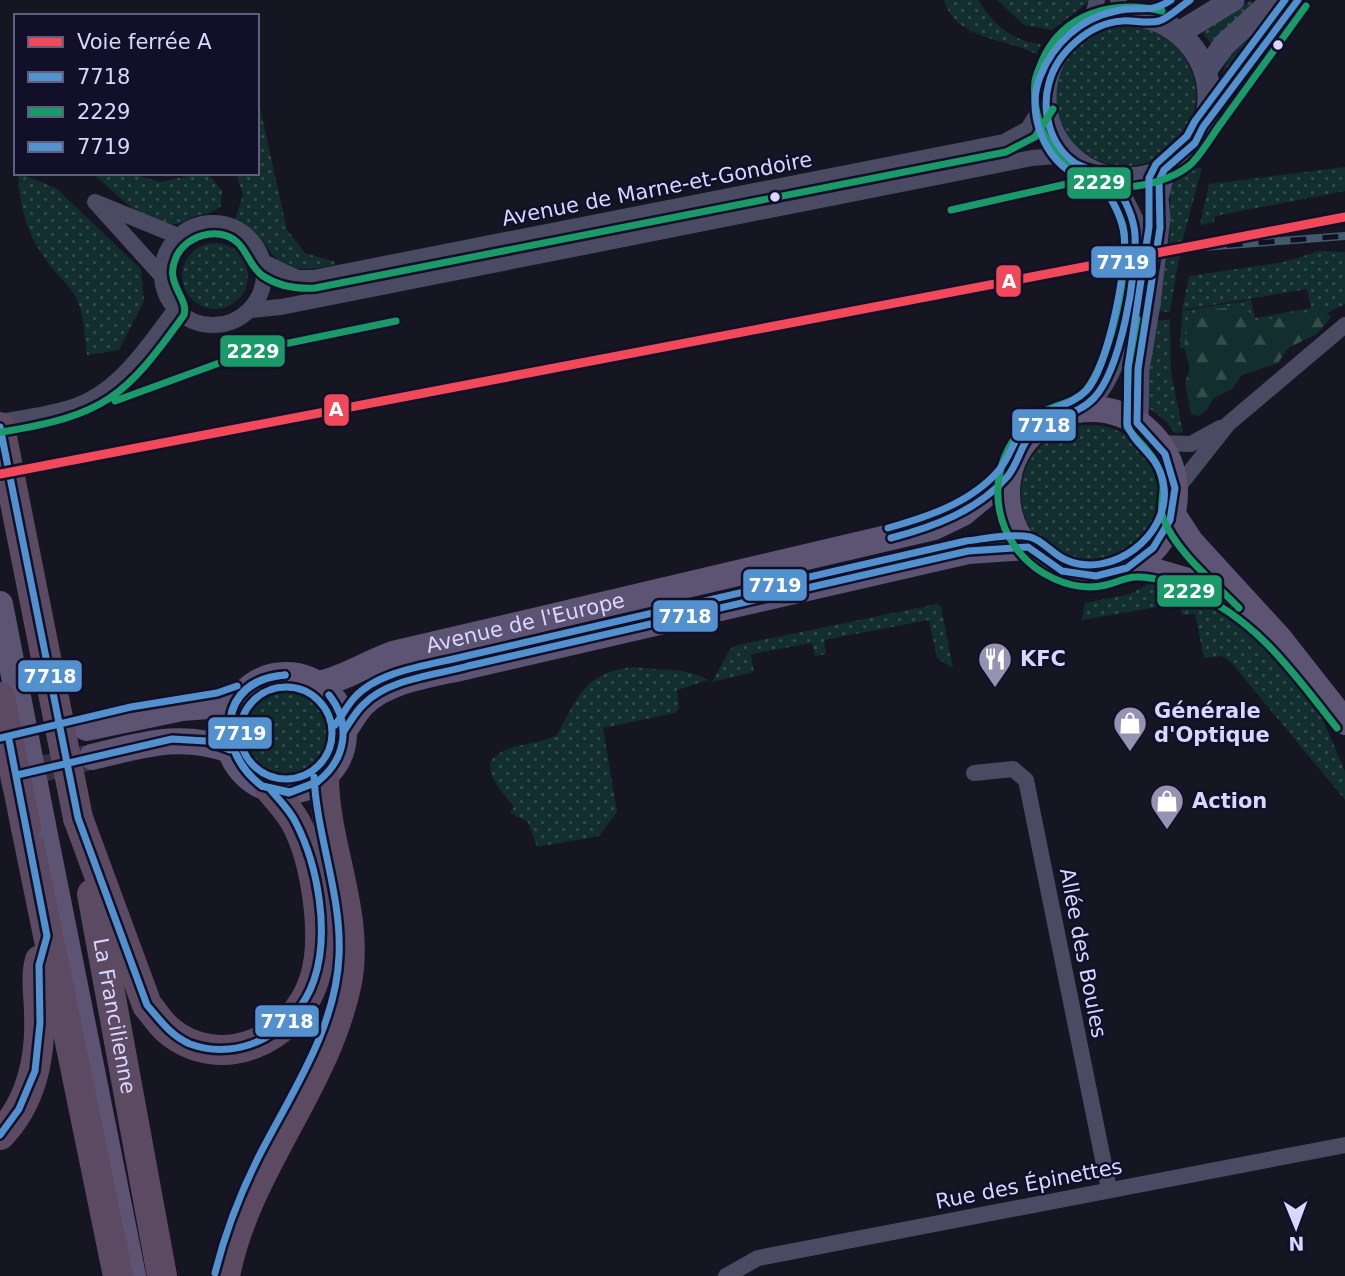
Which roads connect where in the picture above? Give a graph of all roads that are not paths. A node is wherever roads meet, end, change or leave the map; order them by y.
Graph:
1 (1097, 0) edge
2 (1233, 0) edge
3 (1273, 0) edge
4 (1121, 7) edge
5 (1091, 23) junction
6 (1179, 33) junction
7 (1205, 71) junction
8 (1044, 103) junction
9 (1068, 155) junction
10 (1164, 170) junction
11 (1111, 178) junction
12 (178, 236) junction
13 (263, 262) junction
14 (161, 275) junction
15 (175, 310) junction
16 (250, 310) junction
17 (1345, 325) edge
18 (1077, 411) junction
19 (1137, 423) junction
20 (0, 424) edge
21 (1228, 424) junction
22 (1158, 443) junction
23 (1009, 475) junction
24 (1174, 502) junction
25 (1028, 547) junction
26 (1133, 565) junction
27 (0, 604) edge
28 (1279, 638) junction
29 (318, 684) junction
30 (241, 696) junction
31 (0, 697) edge
32 (1345, 722) edge
33 (86, 728) tunnel mouth
34 (344, 731) junction
35 (230, 750) junction
36 (92, 757) tunnel mouth
37 (974, 773) dead end
38 (324, 776) junction
39 (270, 789) junction
40 (78, 818) junction
41 (35, 827) junction
42 (47, 936) junction
43 (0, 1135) edge
44 (1345, 1145) edge
45 (1109, 1189) junction
46 (118, 1276) edge
47 (133, 1276) edge
48 (162, 1276) edge
49 (225, 1276) edge
50 (726, 1276) edge

1 - 5 street
2 - 6 street
3 - 7 street
4 - 5 street
4 - 6 street
5 - 8 street
6 - 7 street
7 - 10 street
8 - 9 street
8 - 13 street, Avenue de Marne-et-Gondoire
9 - 11 street
9 - 16 street, Avenue de Marne-et-Gondoire
10 - 11 street
10 - 19 street, bridge
11 - 18 street, bridge
12 - 13 street
12 - 14 street
12 - 14 street
13 - 16 street
14 - 15 street
15 - 16 street
15 - 20 street
17 - 21 street
18 - 19 main road
18 - 23 main road
19 - 22 main road
20 - 40 highway, La Francilienne, bridge
21 - 22 street
21 - 24 street
22 - 24 main road
23 - 25 main road
23 - 29 main road, Avenue de l'Europe
24 - 26 main road
24 - 28 main road
25 - 26 main road
25 - 34 main road, Avenue de l'Europe
26 - 28 main road
27 - 41 main road, bridge
28 - 32 main road
29 - 30 main road
29 - 34 main road
30 - 33 main road
30 - 35 main road
31 - 41 highway, bridge
34 - 38 main road, Avenue de l'Europe
35 - 36 main road
35 - 39 main road
37 - 45 street, Allée des Boules
38 - 39 main road
38 - 49 highway
39 - 40 highway
40 - 48 highway, La Francilienne
41 - 42 highway
41 - 47 main road
42 - 43 highway
42 - 46 highway
44 - 45 street, Rue des Épinettes
45 - 50 street, Rue des Épinettes

